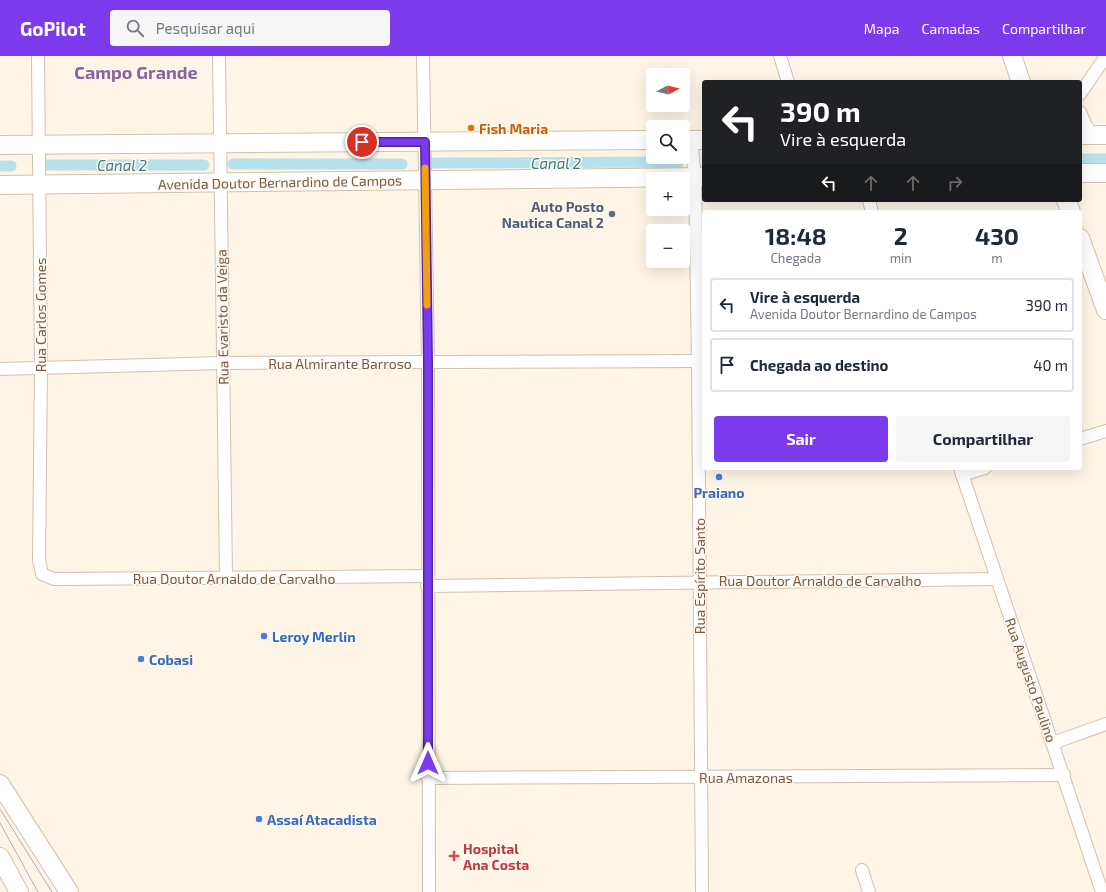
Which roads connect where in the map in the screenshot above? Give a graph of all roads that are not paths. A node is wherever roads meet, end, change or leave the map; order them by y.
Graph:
1 (38, 56) edge
2 (219, 56) edge
3 (422, 56) edge
4 (780, 56) edge
5 (1012, 56) edge
6 (1106, 56) edge
7 (787, 80) edge
8 (1021, 80) edge
9 (1082, 91) edge
10 (1082, 117) edge
11 (1093, 135) edge
12 (646, 140) edge
13 (693, 140) edge
14 (425, 142) junction
15 (220, 144) junction
16 (39, 145) junction
17 (0, 146) edge
18 (1082, 173) edge
19 (1106, 173) edge
20 (699, 177) edge
21 (425, 181) junction
22 (220, 183) junction
23 (0, 185) edge
24 (40, 185) junction
25 (1082, 244) edge
26 (1106, 310) edge
27 (701, 362) edge
28 (223, 363) junction
29 (428, 363) junction
30 (0, 369) edge
31 (41, 369) junction
32 (1106, 431) edge
33 (1082, 438) edge
34 (973, 470) edge
35 (961, 472) edge
36 (42, 574) joint
37 (226, 578) junction
38 (997, 579) junction
39 (427, 581) junction
40 (700, 581) junction
41 (1106, 724) edge
42 (1053, 743) junction
43 (1064, 775) junction
44 (700, 777) junction
45 (428, 778) junction
46 (0, 784) edge
47 (0, 857) edge
48 (862, 870) dead end
49 (19, 892) edge
50 (69, 892) edge
51 (429, 892) edge
52 (702, 892) edge
53 (869, 892) edge
54 (1102, 892) edge

1 - 16 street, Rua Carlos Gomes
2 - 15 street, Rua Evaristo da Veiga
3 - 14 street
4 - 7 street
5 - 8 main road
6 - 9 street
10 - 11 street
12 - 14 main road
13 - 20 street, Rua Espírito Santo
14 - 15 main road
14 - 21 street
15 - 16 main road
15 - 22 street, Rua Evaristo da Veiga
16 - 17 main road
16 - 24 street, Rua Carlos Gomes
18 - 19 main road
20 - 21 main road, Avenida Doutor Bernardino de Campos
20 - 27 street, Rua Espírito Santo
21 - 22 main road, Avenida Doutor Bernardino de Campos
21 - 29 street
22 - 24 main road, Avenida Doutor Bernardino de Campos
22 - 28 street, Rua Evaristo da Veiga
23 - 24 main road, Avenida Doutor Bernardino de Campos
24 - 31 street, Rua Carlos Gomes
25 - 26 main road
27 - 29 street, Rua Almirante Barroso
27 - 40 street, Rua Espírito Santo
28 - 29 street, Rua Almirante Barroso
28 - 31 street, Rua Almirante Barroso
28 - 37 street, Rua Evaristo da Veiga
29 - 39 street
30 - 31 street, Rua Almirante Barroso
31 - 36 street, Rua Carlos Gomes
32 - 33 street
34 - 35 street
35 - 38 street, Rua Augusto Paulino
36 - 37 street, Rua Doutor Arnaldo de Carvalho
37 - 39 street, Rua Doutor Arnaldo de Carvalho
38 - 40 street, Rua Doutor Arnaldo de Carvalho
38 - 42 street, Rua Augusto Paulino
39 - 40 street, Rua Doutor Arnaldo de Carvalho
39 - 45 street
40 - 44 street, Rua Espírito Santo
41 - 42 street
42 - 43 street, Rua Augusto Paulino
43 - 44 street, Rua Amazonas
43 - 54 street, Rua Augusto Paulino
44 - 45 street, Rua Amazonas
44 - 52 street, Rua Espírito Santo
45 - 51 street
46 - 50 main road
47 - 49 main road
48 - 53 street

